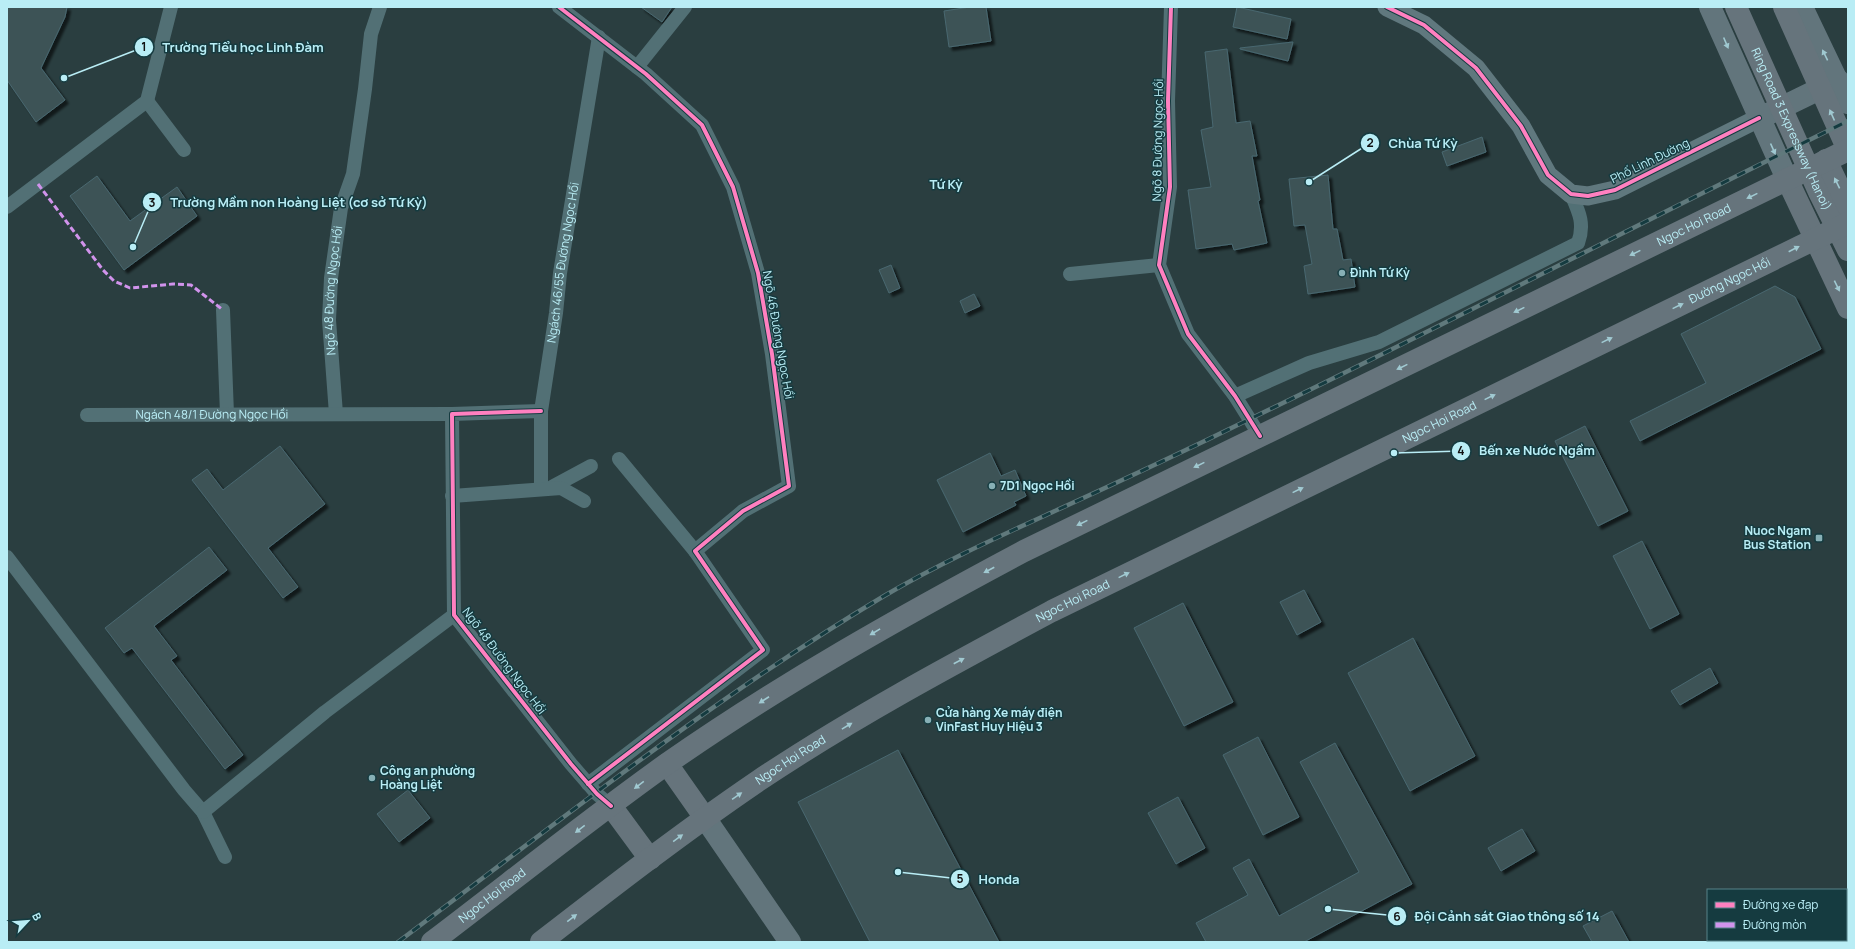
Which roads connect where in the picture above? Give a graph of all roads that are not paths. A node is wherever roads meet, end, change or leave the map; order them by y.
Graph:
1 (171, 7) edge
2 (380, 7) edge
3 (559, 7) edge
4 (685, 7) edge
5 (1171, 7) edge
6 (1387, 7) edge
7 (1710, 7) edge
8 (1736, 7) edge
9 (1784, 7) edge
10 (1802, 7) edge
11 (599, 37) junction
12 (637, 67) junction
13 (1843, 78) edge
14 (147, 101) junction
15 (1848, 103) edge
16 (1760, 118) junction
17 (184, 150) dead end
18 (1848, 150) edge
19 (1826, 160) junction
20 (1787, 179) junction
21 (1572, 194) junction
22 (1848, 206) edge
23 (7, 207) edge
24 (1848, 223) edge
25 (1816, 238) junction
26 (1848, 250) edge
27 (1160, 265) junction
28 (1070, 274) dead end
29 (1848, 308) edge
30 (223, 310) dead end
31 (1235, 396) junction
32 (541, 411) junction
33 (227, 414) junction
34 (336, 414) junction
35 (457, 414) junction
36 (87, 415) dead end
37 (1260, 436) junction
38 (619, 458) dead end
39 (591, 466) dead end
40 (551, 488) junction
41 (452, 496) junction
42 (584, 501) dead end
43 (695, 551) junction
44 (7, 557) edge
45 (454, 615) junction
46 (668, 764) junction
47 (588, 784) junction
48 (611, 806) junction
49 (203, 812) junction
50 (705, 818) junction
51 (225, 857) dead end
52 (650, 859) junction
53 (432, 942) edge
54 (541, 942) edge
55 (790, 942) edge

1 - 14 street
2 - 34 street, Ngõ 48 Đường Ngọc Hồi
3 - 11 street, Ngõ 46 Đường Ngọc Hồi
4 - 12 street
5 - 27 street, Ngõ 8 Đường Ngọc Hồi
6 - 21 street
7 -> 16 main road
8 - 26 highway, Ring Road 3 Expressway (Hanoi)
18 -> 9 highway
13 -> 10 main road
11 - 12 street, Ngõ 46 Đường Ngọc Hồi
11 - 32 street, Ngách 46/55 Đường Ngọc Hồi
12 - 43 street, Ngõ 46 Đường Ngọc Hồi
13 - 15 main road
13 - 16 main road
14 - 17 street
14 - 23 street
16 -> 20 main road
16 - 21 street, Phố Linh Đường
18 - 19 highway, Ngoc Hoi Road
19 - 20 highway, Ngoc Hoi Road
22 -> 19 highway
20 - 25 highway
20 -> 37 highway, Ngoc Hoi Road
21 - 31 street
24 - 25 highway
25 -> 29 highway
50 -> 25 highway, Đường Ngọc Hồi
27 - 28 street
27 - 31 street, Ngõ 8 Đường Ngọc Hồi
30 - 33 street
31 - 37 street, Ngõ 8 Đường Ngọc Hồi
32 - 35 street
32 - 40 street, Ngách 46/55 Đường Ngọc Hồi
33 - 34 street, Ngách 48/1 Đường Ngọc Hồi
33 - 36 street, Ngách 48/1 Đường Ngọc Hồi
34 - 35 street
35 - 41 street, Ngõ 48 Đường Ngọc Hồi
37 -> 46 highway
38 - 43 street
39 - 40 street
40 - 41 street
40 - 42 street
41 - 45 street, Ngõ 48 Đường Ngọc Hồi
43 - 47 street
44 - 49 street
45 - 47 street, Ngõ 48 Đường Ngọc Hồi
45 - 49 street
46 -> 48 highway, Ngoc Hoi Road
46 - 50 highway
47 - 48 street, Ngõ 48 Đường Ngọc Hồi
48 - 52 highway
48 -> 53 highway, Ngoc Hoi Road
49 - 51 street
52 -> 50 highway
50 - 55 main road
54 -> 52 highway

